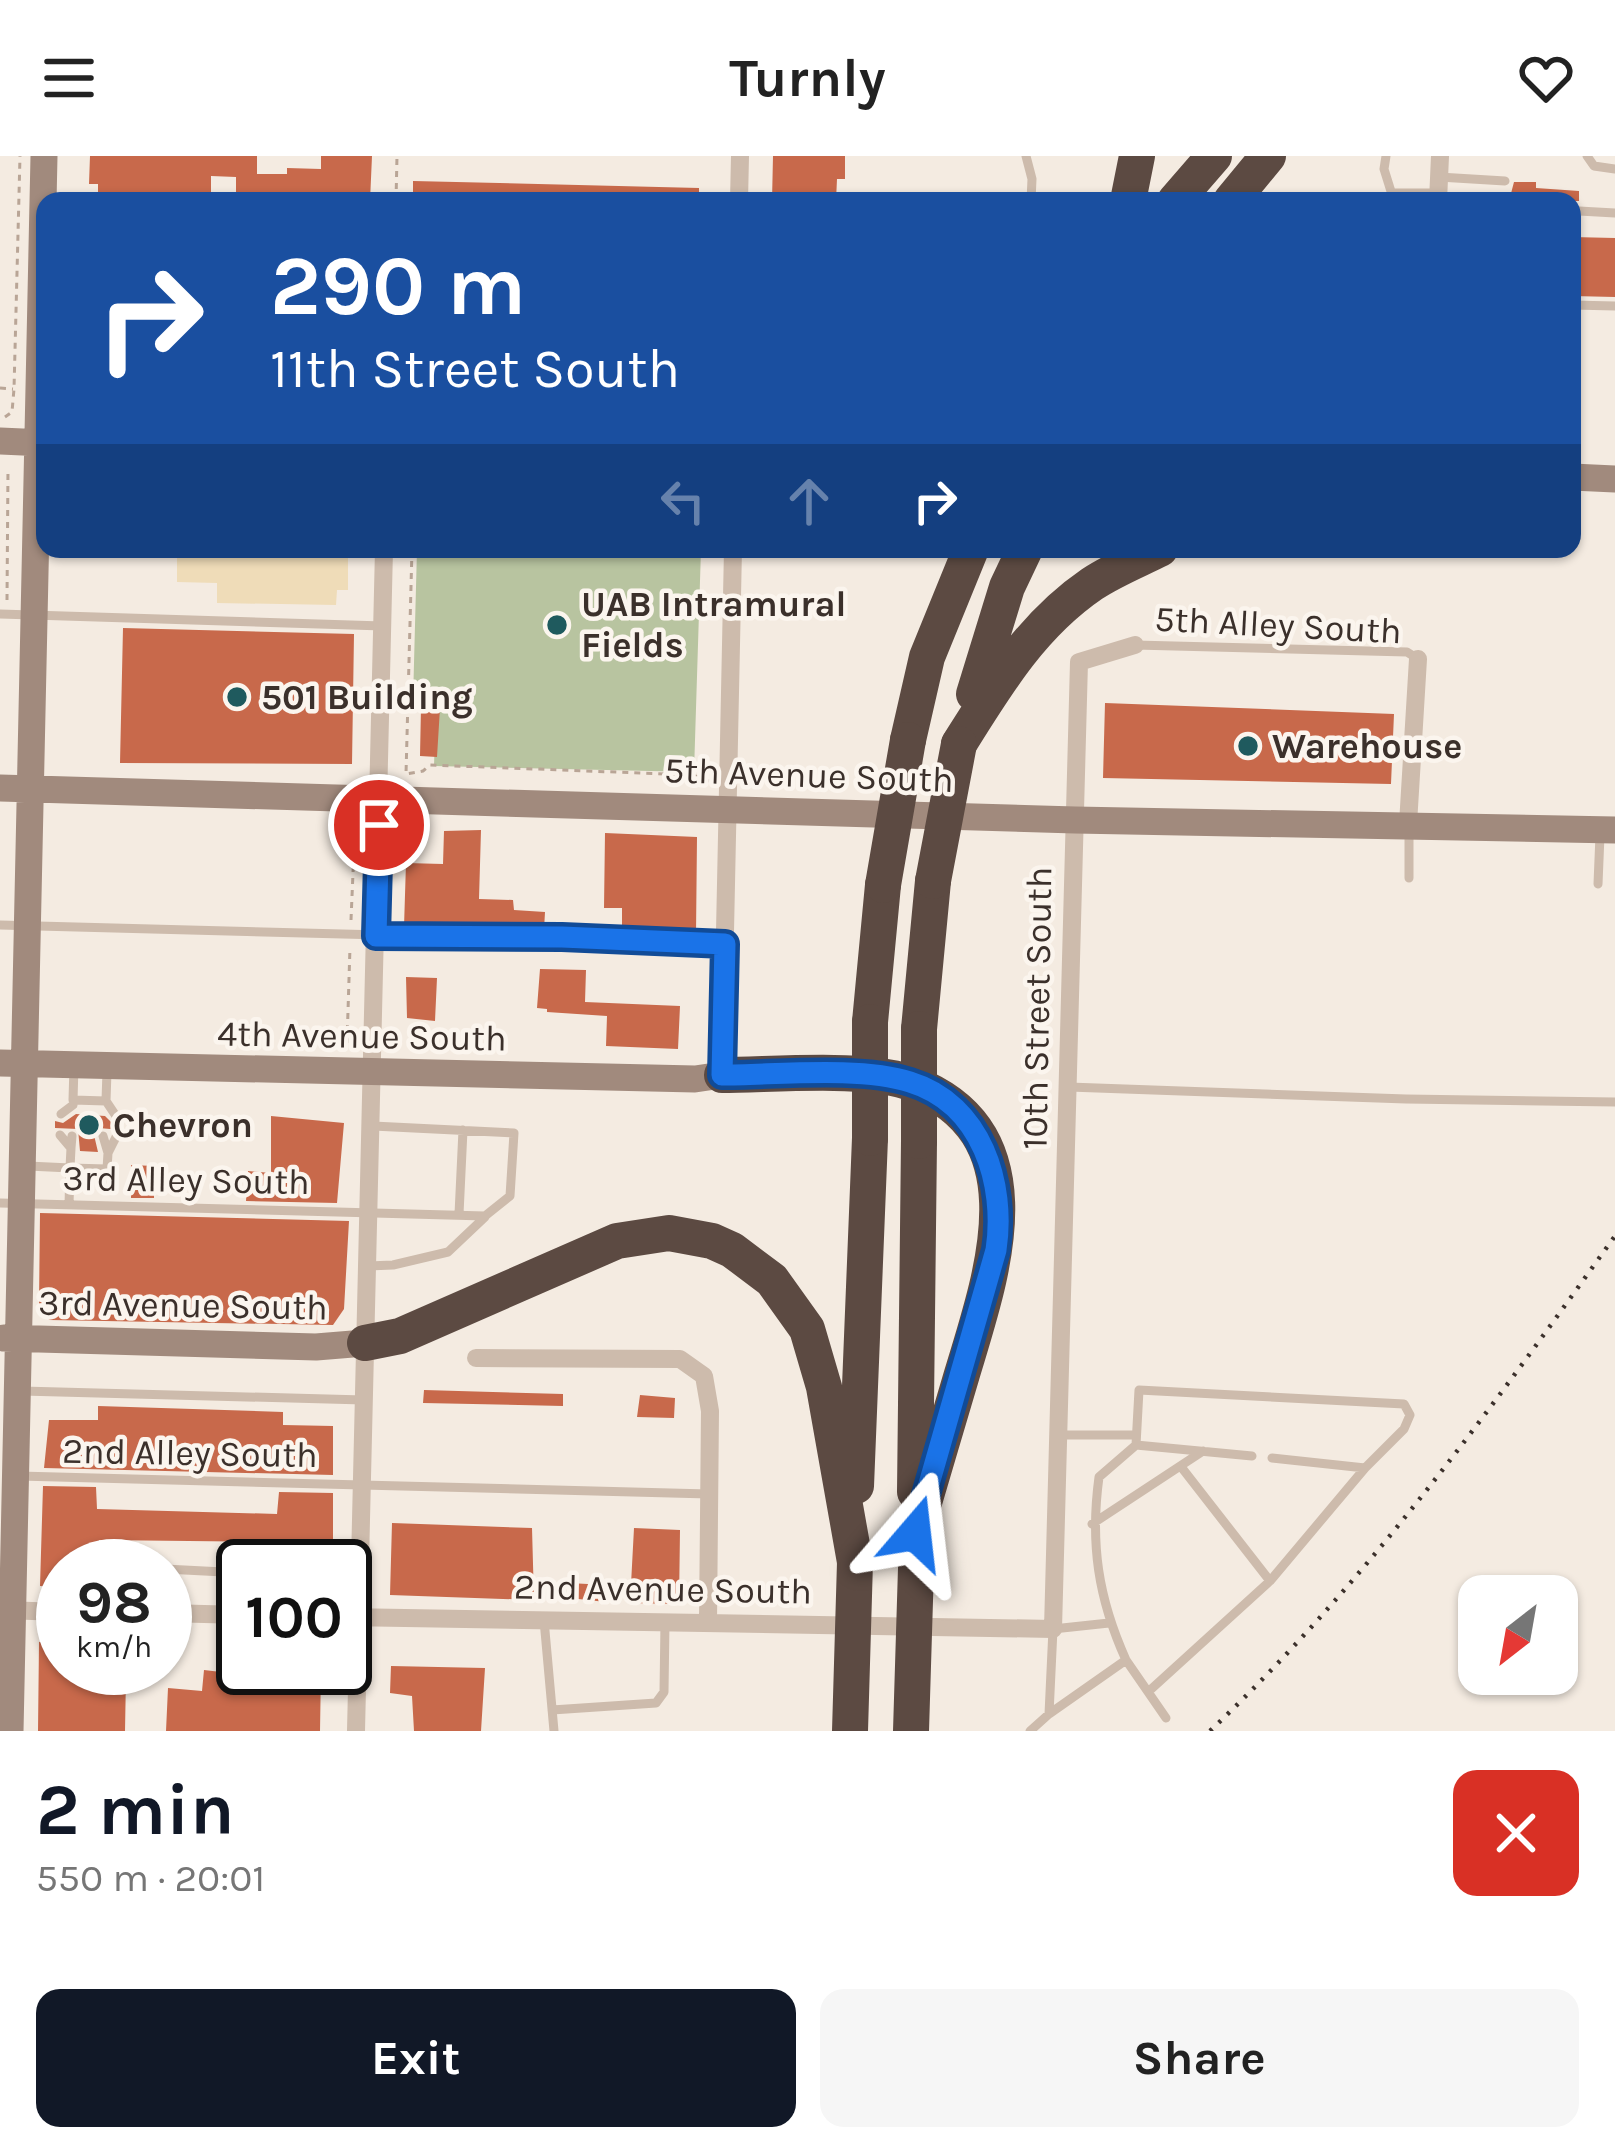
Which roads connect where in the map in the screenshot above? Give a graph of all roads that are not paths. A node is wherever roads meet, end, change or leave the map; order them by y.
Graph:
1 (44, 156) edge
2 (740, 156) edge
3 (1026, 156) edge
4 (1137, 156) edge
5 (1214, 156) edge
6 (1268, 156) edge
7 (1387, 156) edge
8 (1440, 156) edge
9 (1587, 156) edge
10 (1615, 169) edge
11 (1505, 181) dead end
12 (1439, 190) edge
13 (44, 192) edge
14 (739, 192) edge
15 (1031, 192) edge
16 (1130, 192) edge
17 (1183, 192) edge
18 (1239, 192) edge
19 (1391, 192) edge
20 (1581, 211) edge
21 (1615, 213) edge
22 (1581, 305) edge
23 (1615, 306) edge
24 (4, 442) edge
25 (36, 442) edge
26 (36, 474) edge
27 (1581, 477) edge
28 (1615, 478) edge
29 (384, 558) edge
30 (733, 558) edge
31 (967, 558) edge
32 (1021, 558) edge
33 (1142, 558) edge
34 (14, 614) edge
35 (383, 626) junction
36 (1135, 645) joint
37 (1418, 659) joint
38 (958, 744) junction
39 (0, 788) edge
40 (30, 788) junction
41 (380, 798) junction
42 (728, 807) junction
43 (1075, 820) junction
44 (1408, 824) junction
45 (1608, 829) edge
46 (1409, 878) dead end
47 (1598, 884) dead end
48 (14, 925) edge
49 (376, 936) junction
50 (725, 944) junction
51 (12, 1063) edge
52 (74, 1064) junction
53 (107, 1065) junction
54 (374, 1074) junction
55 (722, 1075) junction
56 (1069, 1087) junction
57 (1615, 1102) edge
58 (373, 1126) junction
59 (463, 1130) junction
60 (66, 1136) dead end
61 (110, 1136) dead end
62 (22, 1166) junction
63 (70, 1168) junction
64 (10, 1203) edge
65 (69, 1204) junction
66 (370, 1213) junction
67 (459, 1214) junction
68 (485, 1216) junction
69 (368, 1266) junction
70 (9, 1338) edge
71 (365, 1343) junction
72 (476, 1358) dead end
73 (17, 1391) junction
74 (364, 1400) junction
75 (1059, 1435) junction
76 (1135, 1440) junction
77 (1204, 1450) junction
78 (1252, 1456) dead end
79 (1272, 1458) dead end
80 (1182, 1468) junction
81 (1365, 1468) junction
82 (15, 1475) junction
83 (363, 1484) junction
84 (710, 1494) junction
85 (1092, 1524) junction
86 (358, 1539) edge
87 (915, 1551) junction
88 (855, 1562) junction
89 (1270, 1581) junction
90 (6, 1611) edge
91 (36, 1612) edge
92 (372, 1617) edge
93 (544, 1620) junction
94 (665, 1622) junction
95 (707, 1623) junction
96 (1109, 1623) junction
97 (1053, 1629) junction
98 (1126, 1660) junction
99 (1148, 1692) junction
100 (355, 1695) edge
101 (552, 1710) junction
102 (1048, 1714) junction
103 (1166, 1718) dead end
104 (10, 1731) edge
105 (356, 1731) edge
106 (554, 1731) edge
107 (850, 1731) edge
108 (911, 1731) edge
109 (1030, 1731) edge

1 - 13 street
2 - 14 street
3 - 15 lane
4 - 16 highway
5 - 17 highway
6 - 18 highway
7 - 19 lane
8 - 12 street
9 - 10 lane
11 - 12 lane
20 - 21 lane
22 - 23 lane
24 - 25 street
26 - 34 street
27 - 28 street
29 - 35 street
30 - 42 street
31 - 88 highway, bridge
32 - 38 highway
33 - 38 highway
34 - 35 lane
34 - 40 street
35 - 41 street
36 - 37 lane, 5th Alley South
36 - 43 street, 10th Street South
37 - 44 street
38 - 87 highway, bridge
39 - 40 street, 5th Avenue South
40 - 41 street, 5th Avenue South
40 - 48 street
41 - 42 street, 5th Avenue South
41 - 49 street
42 - 43 street, 5th Avenue South
42 - 50 street
43 - 44 street, 5th Avenue South
43 - 56 street, 10th Street South
44 - 45 street, 5th Avenue South
44 - 46 lane
45 - 47 lane
48 - 49 lane
48 - 51 street
49 - 50 lane
49 - 54 street
50 - 55 street
51 - 52 street, 4th Avenue South
51 - 62 street
52 - 53 street, 4th Avenue South
52 - 53 lane
53 - 54 street, 4th Avenue South
54 - 55 street, 4th Avenue South
54 - 58 street
55 - 87 highway
56 - 57 lane
56 - 75 street, 10th Street South
58 - 59 lane
58 - 66 street
59 - 67 lane
59 - 68 lane
60 - 63 lane
61 - 63 lane
62 - 63 lane
62 - 64 street
63 - 65 lane
64 - 65 lane, 3rd Alley South
64 - 70 street
65 - 66 lane, 3rd Alley South
66 - 67 lane, 3rd Alley South
66 - 69 street
67 - 68 lane, 3rd Alley South
68 - 69 lane
69 - 71 street
70 - 71 street, 3rd Avenue South
70 - 73 street
71 - 74 street
71 - 88 highway
72 - 84 street
73 - 74 lane
73 - 82 street
74 - 83 street
75 - 76 lane
75 - 97 street, 10th Street South
76 - 77 lane
76 - 81 lane
76 - 85 lane
77 - 78 lane
77 - 80 lane
79 - 81 lane
80 - 85 lane
80 - 89 lane
81 - 89 lane
82 - 83 lane, 2nd Alley South
82 - 90 street
83 - 84 lane, 2nd Alley South
83 - 86 street
84 - 95 street
85 - 96 lane
87 - 108 highway, bridge
88 - 107 highway, bridge
89 - 99 lane
90 - 91 street
90 - 104 street
92 - 93 street, 2nd Avenue South
93 - 94 street, 2nd Avenue South
93 - 101 lane
94 - 95 street, 2nd Avenue South
94 - 101 lane
95 - 97 street, 2nd Avenue South
96 - 97 lane
96 - 98 lane
97 - 102 lane
98 - 99 lane
98 - 102 lane
99 - 103 lane
100 - 105 street
101 - 106 lane
102 - 109 lane

